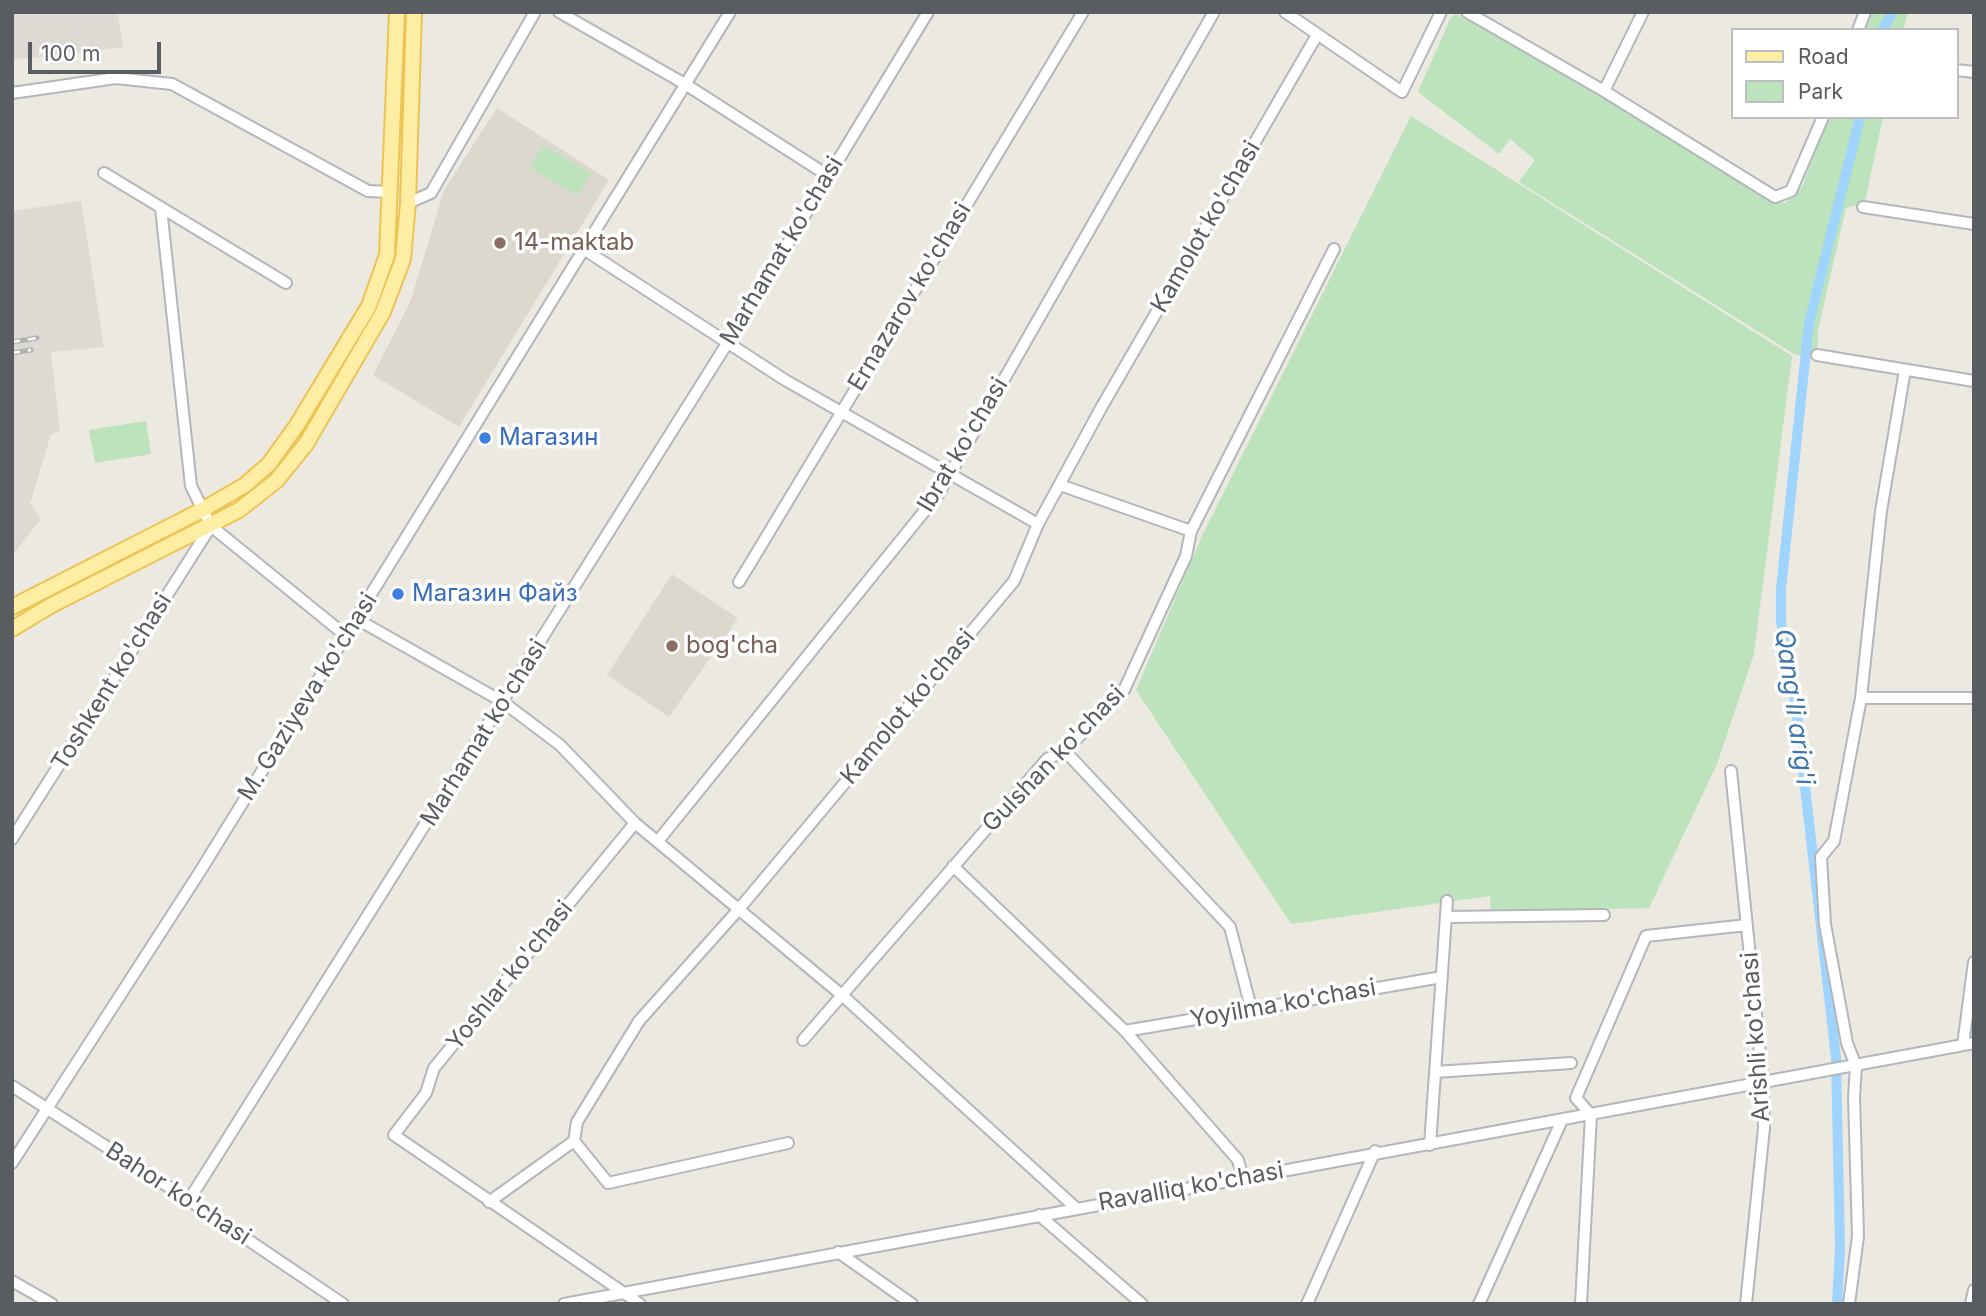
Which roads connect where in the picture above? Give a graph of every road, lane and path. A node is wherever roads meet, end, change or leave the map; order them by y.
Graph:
1 (397, 12) edge
2 (414, 12) edge
3 (535, 12) edge
4 (559, 12) edge
5 (730, 12) edge
6 (928, 12) edge
7 (1083, 12) edge
8 (1214, 12) edge
9 (1285, 12) edge
10 (1441, 12) edge
11 (1467, 12) edge
12 (1643, 12) edge
13 (1302, 17) edge
14 (1317, 35) junction
15 (685, 84) junction
16 (1604, 91) junction
17 (12, 93) edge
18 (1822, 119) edge
19 (104, 173) dead end
20 (827, 175) junction
21 (391, 192) junction
22 (408, 203) junction
23 (1863, 207) dead end
24 (161, 208) junction
25 (1974, 224) edge
26 (1334, 249) dead end
27 (585, 250) junction
28 (286, 283) dead end
29 (728, 342) junction
30 (1817, 355) dead end
31 (1905, 370) junction
32 (1974, 381) edge
33 (841, 410) junction
34 (949, 472) junction
35 (1060, 485) junction
36 (202, 510) junction
37 (1038, 524) junction
38 (211, 526) junction
39 (1191, 531) junction
40 (739, 582) dead end
41 (12, 607) edge
42 (355, 618) junction
43 (12, 629) edge
44 (345, 635) junction
45 (1861, 698) junction
46 (1974, 698) edge
47 (503, 702) junction
48 (1065, 751) junction
49 (1731, 771) dead end
50 (635, 823) junction
51 (12, 839) edge
52 (658, 841) junction
53 (953, 866) junction
54 (1447, 901) dead end
55 (739, 909) junction
56 (1604, 915) dead end
57 (1446, 918) junction
58 (1747, 925) junction
59 (1974, 962) edge
60 (1442, 977) junction
61 (843, 996) junction
62 (1251, 1008) junction
63 (1125, 1031) junction
64 (803, 1040) dead end
65 (1968, 1044) edge
66 (1571, 1063) dead end
67 (1854, 1067) junction
68 (1435, 1072) junction
69 (1763, 1083) junction
70 (12, 1086) edge
71 (45, 1108) junction
72 (1591, 1115) junction
73 (1562, 1120) junction
74 (574, 1141) junction
75 (788, 1143) dead end
76 (1430, 1144) junction
77 (1375, 1151) junction
78 (12, 1163) edge
79 (1243, 1178) junction
80 (189, 1200) junction
81 (489, 1202) junction
82 (1076, 1208) junction
83 (1039, 1215) junction
84 (838, 1252) junction
85 (12, 1281) edge
86 (1974, 1290) edge
87 (623, 1293) junction
88 (39, 1300) edge
89 (52, 1304) edge
90 (342, 1304) edge
91 (564, 1304) edge
92 (640, 1304) edge
93 (912, 1304) edge
94 (1142, 1304) edge
95 (1307, 1304) edge
96 (1479, 1304) edge
97 (1581, 1304) edge
98 (1746, 1304) edge
99 (1849, 1304) edge
100 (1971, 1304) edge

1 - 21 main road
2 - 22 main road
3 - 22 street
4 - 15 street
5 - 15 street, M. Gaziyeva ko'chasi
6 - 20 street, Marhamat ko'chasi
7 - 33 street, Ernazarov ko'chasi
8 - 34 street, Ibrat ko'chasi
9 - 13 street
10 - 14 street
11 - 16 street
12 - 16 street
13 - 14 street
14 - 35 street, Kamolot ko'chasi
15 - 20 street
15 - 27 street, M. Gaziyeva ko'chasi
16 - 18 street
17 - 21 street
19 - 24 street
20 - 29 street, Marhamat ko'chasi
21 - 36 main road
22 - 38 main road
23 - 25 street
24 - 28 street
24 - 36 street
26 - 39 street, Gulshan ko'chasi
27 - 29 street
27 - 42 street, M. Gaziyeva ko'chasi
29 - 33 street
29 - 47 street, Marhamat ko'chasi
30 - 31 street
31 - 32 street
31 - 45 street
33 - 34 street
33 - 40 street, Ernazarov ko'chasi
34 - 37 street
34 - 52 street, Ibrat ko'chasi
35 - 37 street, Kamolot ko'chasi
35 - 39 street
36 - 38 street
36 - 41 main road
37 - 55 street, Kamolot ko'chasi
38 - 43 main road
38 - 44 street
38 - 51 street, Toshkent ko'chasi
39 - 48 street, Gulshan ko'chasi
42 - 44 street, M. Gaziyeva ko'chasi
42 - 47 street
44 - 71 street, M. Gaziyeva ko'chasi
45 - 46 street
45 - 67 street
47 - 50 street
47 - 80 street, Marhamat ko'chasi
48 - 53 street, Gulshan ko'chasi
48 - 62 street
49 - 58 street, Arishli ko'chasi
50 - 52 street
50 - 81 street, Yoshlar ko'chasi
52 - 55 street
53 - 61 street, Gulshan ko'chasi
53 - 63 street
54 - 57 street
55 - 61 street
55 - 74 street, Kamolot ko'chasi
56 - 57 street
57 - 60 street
58 - 69 street, Arishli ko'chasi
58 - 72 street
59 - 65 street
60 - 62 street, Yoyilma ko'chasi
60 - 68 street
61 - 64 street, Gulshan ko'chasi
61 - 82 street
62 - 63 street, Yoyilma ko'chasi
63 - 79 street
65 - 67 street, Ravalliq ko'chasi
66 - 68 street
67 - 69 street, Ravalliq ko'chasi
67 - 99 street
68 - 76 street
69 - 72 street, Ravalliq ko'chasi
69 - 98 street, Arishli ko'chasi
70 - 71 street, Bahor ko'chasi
71 - 78 street, M. Gaziyeva ko'chasi
71 - 80 street, Bahor ko'chasi
72 - 73 street, Ravalliq ko'chasi
72 - 97 street
73 - 76 street, Ravalliq ko'chasi
73 - 96 street
74 - 75 street
74 - 81 street
76 - 77 street, Ravalliq ko'chasi
77 - 79 street, Ravalliq ko'chasi
77 - 95 street
79 - 82 street, Ravalliq ko'chasi
80 - 90 street, Bahor ko'chasi
81 - 87 street
82 - 83 street, Ravalliq ko'chasi
83 - 84 street, Ravalliq ko'chasi
83 - 94 street
84 - 87 street, Ravalliq ko'chasi
84 - 93 street
85 - 88 street
86 - 100 street
87 - 91 street, Ravalliq ko'chasi
87 - 92 street
88 - 89 street

